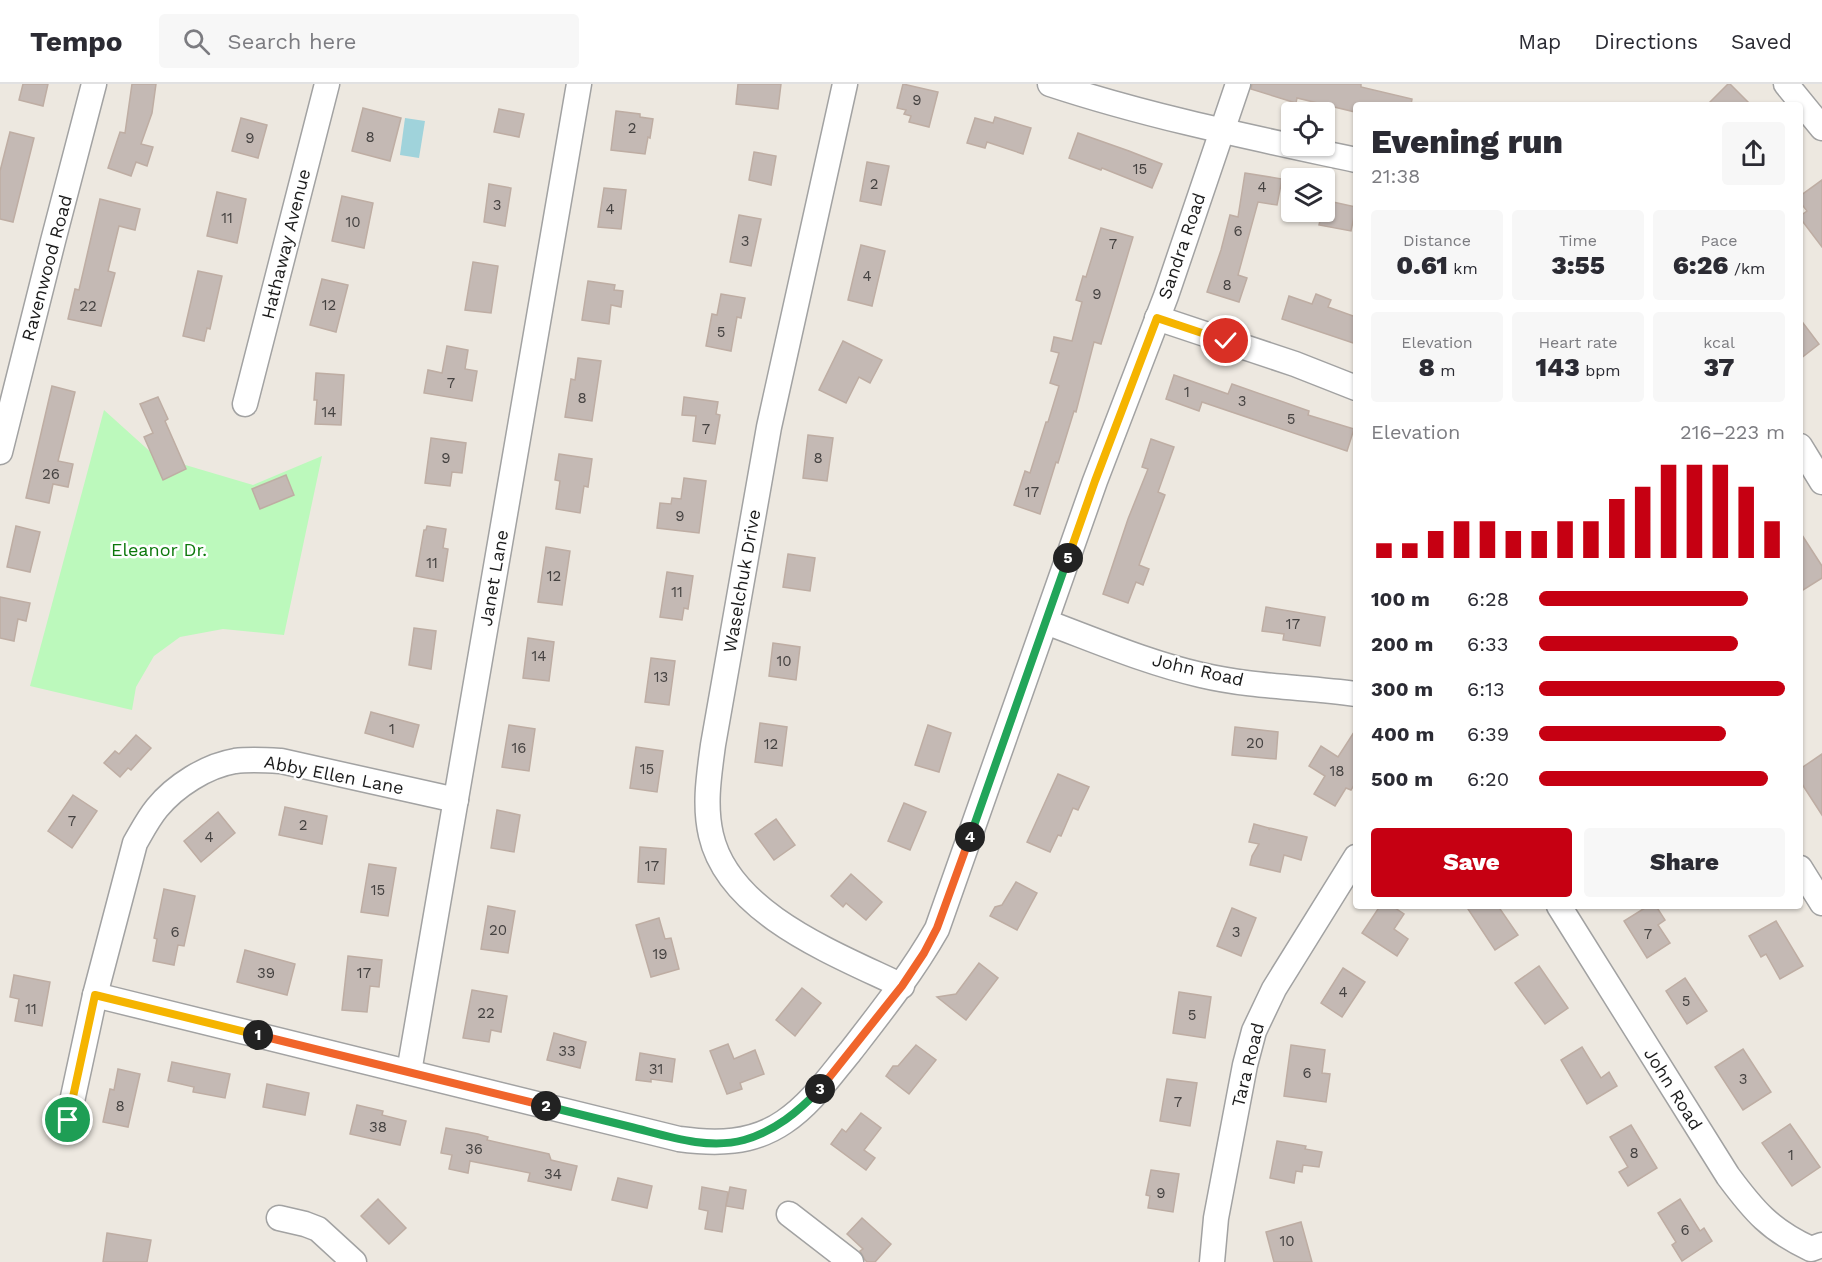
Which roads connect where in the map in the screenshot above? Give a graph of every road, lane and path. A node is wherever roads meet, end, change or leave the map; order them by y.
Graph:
1 (94, 84) edge
2 (327, 84) edge
3 (579, 84) edge
4 (845, 84) edge
5 (1050, 84) edge
6 (1238, 84) edge
7 (1786, 84) edge
8 (1801, 102) edge
9 (1803, 104) edge
10 (1821, 125) edge
11 (1222, 131) junction
12 (1353, 158) edge
13 (1157, 318) junction
14 (1353, 387) edge
15 (245, 404) dead end
16 (1803, 451) edge
17 (0, 452) edge
18 (1822, 482) edge
19 (1046, 622) junction
20 (1353, 694) edge
21 (456, 800) junction
22 (1353, 862) edge
23 (1803, 873) edge
24 (1822, 903) edge
25 (1561, 909) edge
26 (902, 986) junction
27 (95, 995) junction
28 (409, 1072) junction
29 (68, 1120) dead end
30 (789, 1214) dead end
31 (279, 1218) dead end
32 (1817, 1247) edge
33 (354, 1262) edge
34 (851, 1262) edge
35 (1212, 1262) edge

1 - 17 street, Ravenwood Road
2 - 15 street, Hathaway Avenue
3 - 21 street, Janet Lane
4 - 26 street, Waselchuk Drive
5 - 11 street
6 - 11 street, Sandra Road
7 - 8 street
9 - 10 street
11 - 12 street
11 - 13 street, Sandra Road
13 - 14 street
13 - 19 street, Sandra Road
16 - 18 street
19 - 20 street, John Road
19 - 26 street, Sandra Road
21 - 27 street, Abby Ellen Lane
21 - 28 street, Janet Lane
22 - 35 street, Tara Road
23 - 24 street
25 - 32 street, John Road
26 - 28 street, Sandra Road
27 - 28 street, Sandra Road
27 - 29 street, Abby Ellen Lane
30 - 34 street
31 - 33 street

